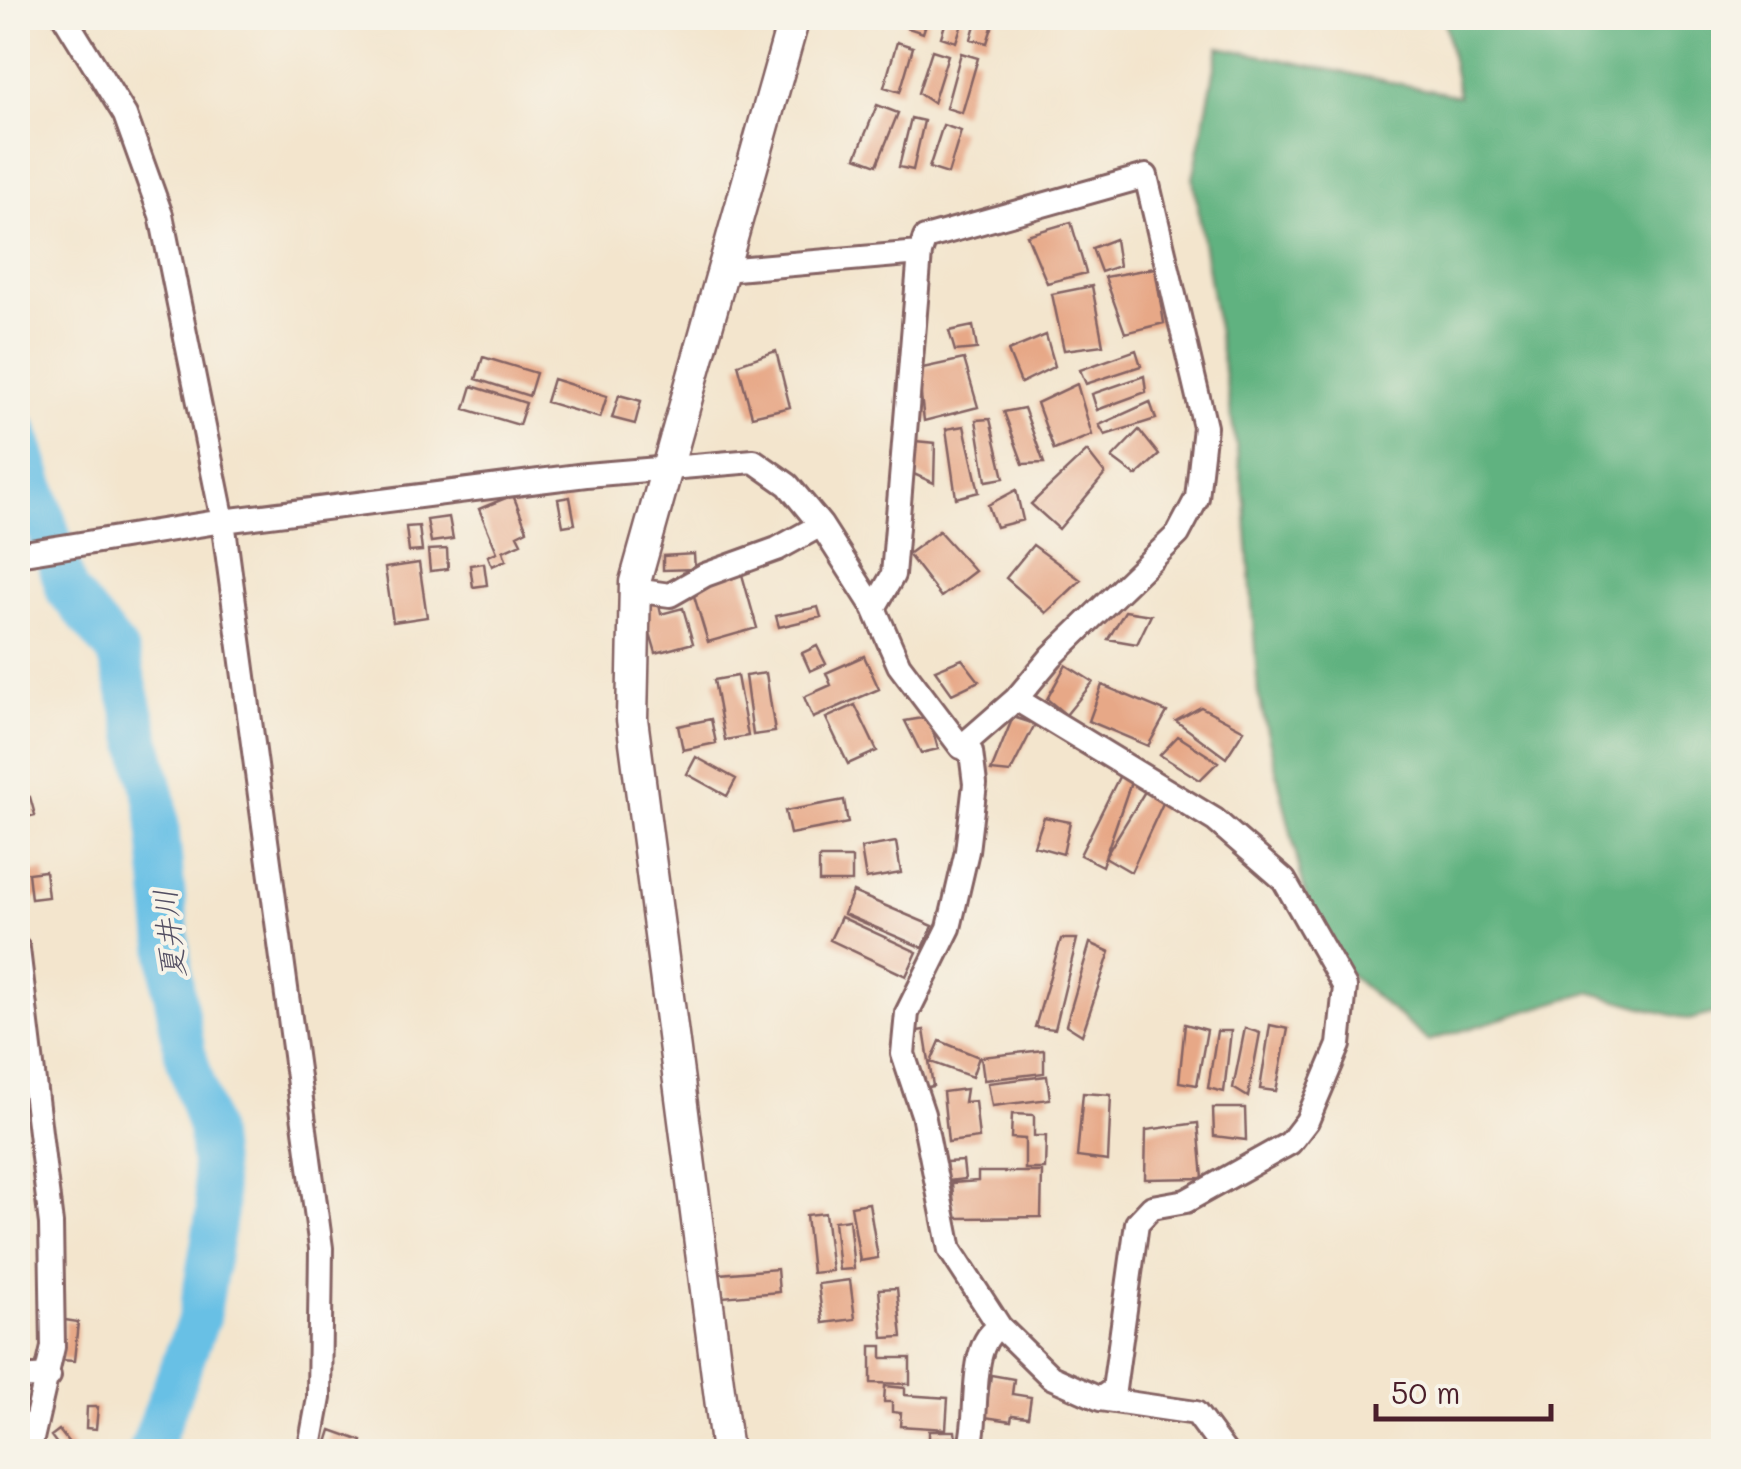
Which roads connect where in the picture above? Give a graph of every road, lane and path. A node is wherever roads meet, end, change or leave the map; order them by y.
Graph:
1 (65, 18) edge
2 (794, 18) edge
3 (920, 253) junction
4 (724, 270) junction
5 (669, 472) junction
6 (214, 524) junction
7 (821, 524) junction
8 (18, 554) edge
9 (634, 590) junction
10 (874, 608) junction
11 (1016, 699) junction
12 (962, 747) junction
13 (18, 949) edge
14 (21, 1022) edge
15 (1000, 1327) junction
16 (50, 1376) junction
17 (18, 1378) edge
18 (1100, 1399) junction
19 (29, 1452) edge
20 (309, 1452) edge
21 (727, 1452) edge
22 (935, 1452) edge
23 (1225, 1452) edge

1 - 6 street
2 - 4 street
3 - 4 street
3 - 10 street
3 - 11 street
4 - 5 street
5 - 6 street
5 - 7 street
5 - 9 street
6 - 8 street
6 - 20 street
7 - 9 street
7 - 10 street
9 - 21 street
10 - 12 street
11 - 12 street
11 - 18 street
12 - 15 street
13 - 14 street
14 - 16 street
15 - 18 street
15 - 22 street
16 - 17 street
16 - 19 street
18 - 23 street

